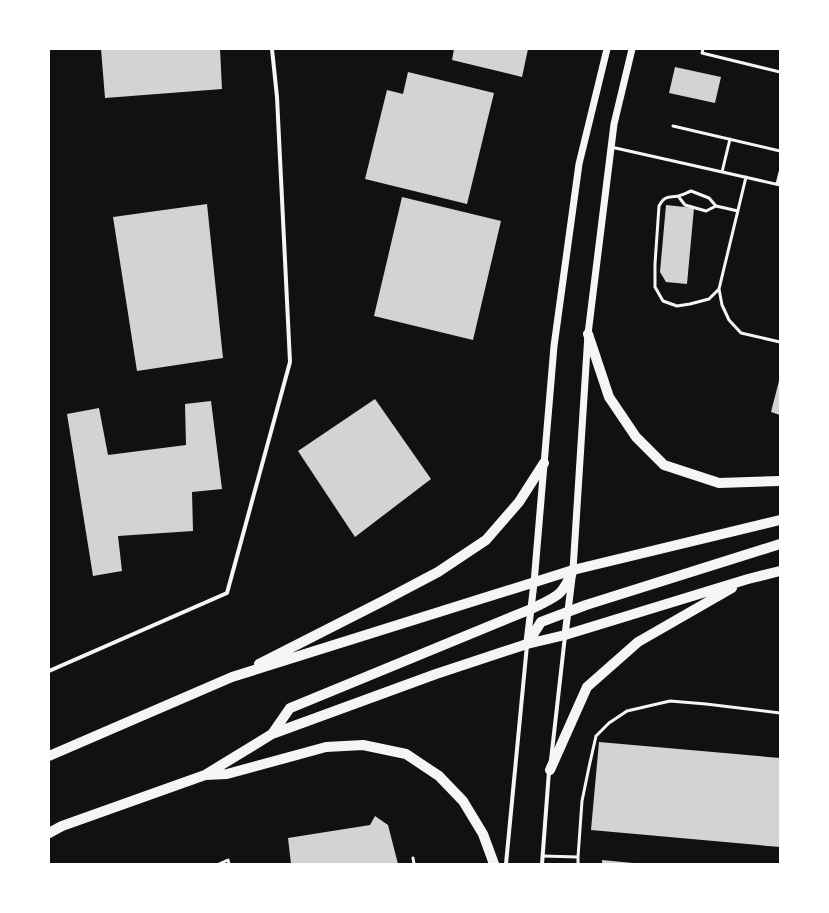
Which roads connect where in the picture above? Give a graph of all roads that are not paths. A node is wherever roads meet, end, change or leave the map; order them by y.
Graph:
1 (272, 49) edge
2 (607, 49) edge
3 (632, 49) edge
4 (702, 49) edge
5 (780, 72) edge
6 (673, 126) dead end
7 (730, 139) junction
8 (611, 147) junction
9 (780, 151) edge
10 (722, 172) junction
11 (780, 172) edge
12 (746, 177) junction
13 (778, 184) edge
14 (678, 196) junction
15 (716, 206) junction
16 (738, 211) junction
17 (719, 290) junction
18 (588, 334) junction
19 (780, 342) edge
20 (544, 463) junction
21 (780, 481) edge
22 (780, 520) edge
23 (780, 544) edge
24 (573, 570) junction
25 (780, 572) edge
26 (748, 579) junction
27 (534, 583) junction
28 (532, 609) junction
29 (568, 613) junction
30 (565, 635) junction
31 (527, 644) junction
32 (49, 671) edge
33 (232, 677) junction
34 (780, 713) edge
35 (272, 734) junction
36 (49, 756) edge
37 (550, 770) junction
38 (205, 775) junction
39 (49, 833) edge
40 (543, 856) junction
41 (578, 857) junction
42 (413, 858) dead end
43 (219, 864) edge
44 (229, 864) edge
45 (414, 864) edge
46 (494, 864) edge
47 (506, 864) edge
48 (542, 864) edge
49 (578, 864) edge

1 - 32 street
2 - 20 street
3 - 8 street
4 - 5 lane
6 - 7 lane
7 - 9 lane
7 - 10 lane
8 - 10 lane
8 - 18 street
10 - 12 lane
11 - 13 lane
12 - 13 lane
12 - 16 lane
14 - 15 lane
14 - 15 lane
14 - 17 lane
15 - 16 lane
16 - 17 lane
17 - 19 lane
18 - 21 main road
18 - 24 street
20 - 27 street
20 - 33 main road
22 - 24 main road
23 - 29 main road
24 - 27 main road
24 - 28 main road
24 - 29 street
25 - 26 main road
26 - 30 main road
26 - 37 main road
27 - 28 street
27 - 33 main road
28 - 31 street
28 - 35 main road
29 - 30 street
29 - 31 main road
30 - 31 main road
30 - 37 street
31 - 35 main road
31 - 47 street
33 - 36 main road
34 - 41 lane
35 - 38 main road
37 - 40 street
38 - 39 main road
38 - 46 main road
40 - 41 lane
40 - 48 street
41 - 49 lane
42 - 45 lane
43 - 44 lane

